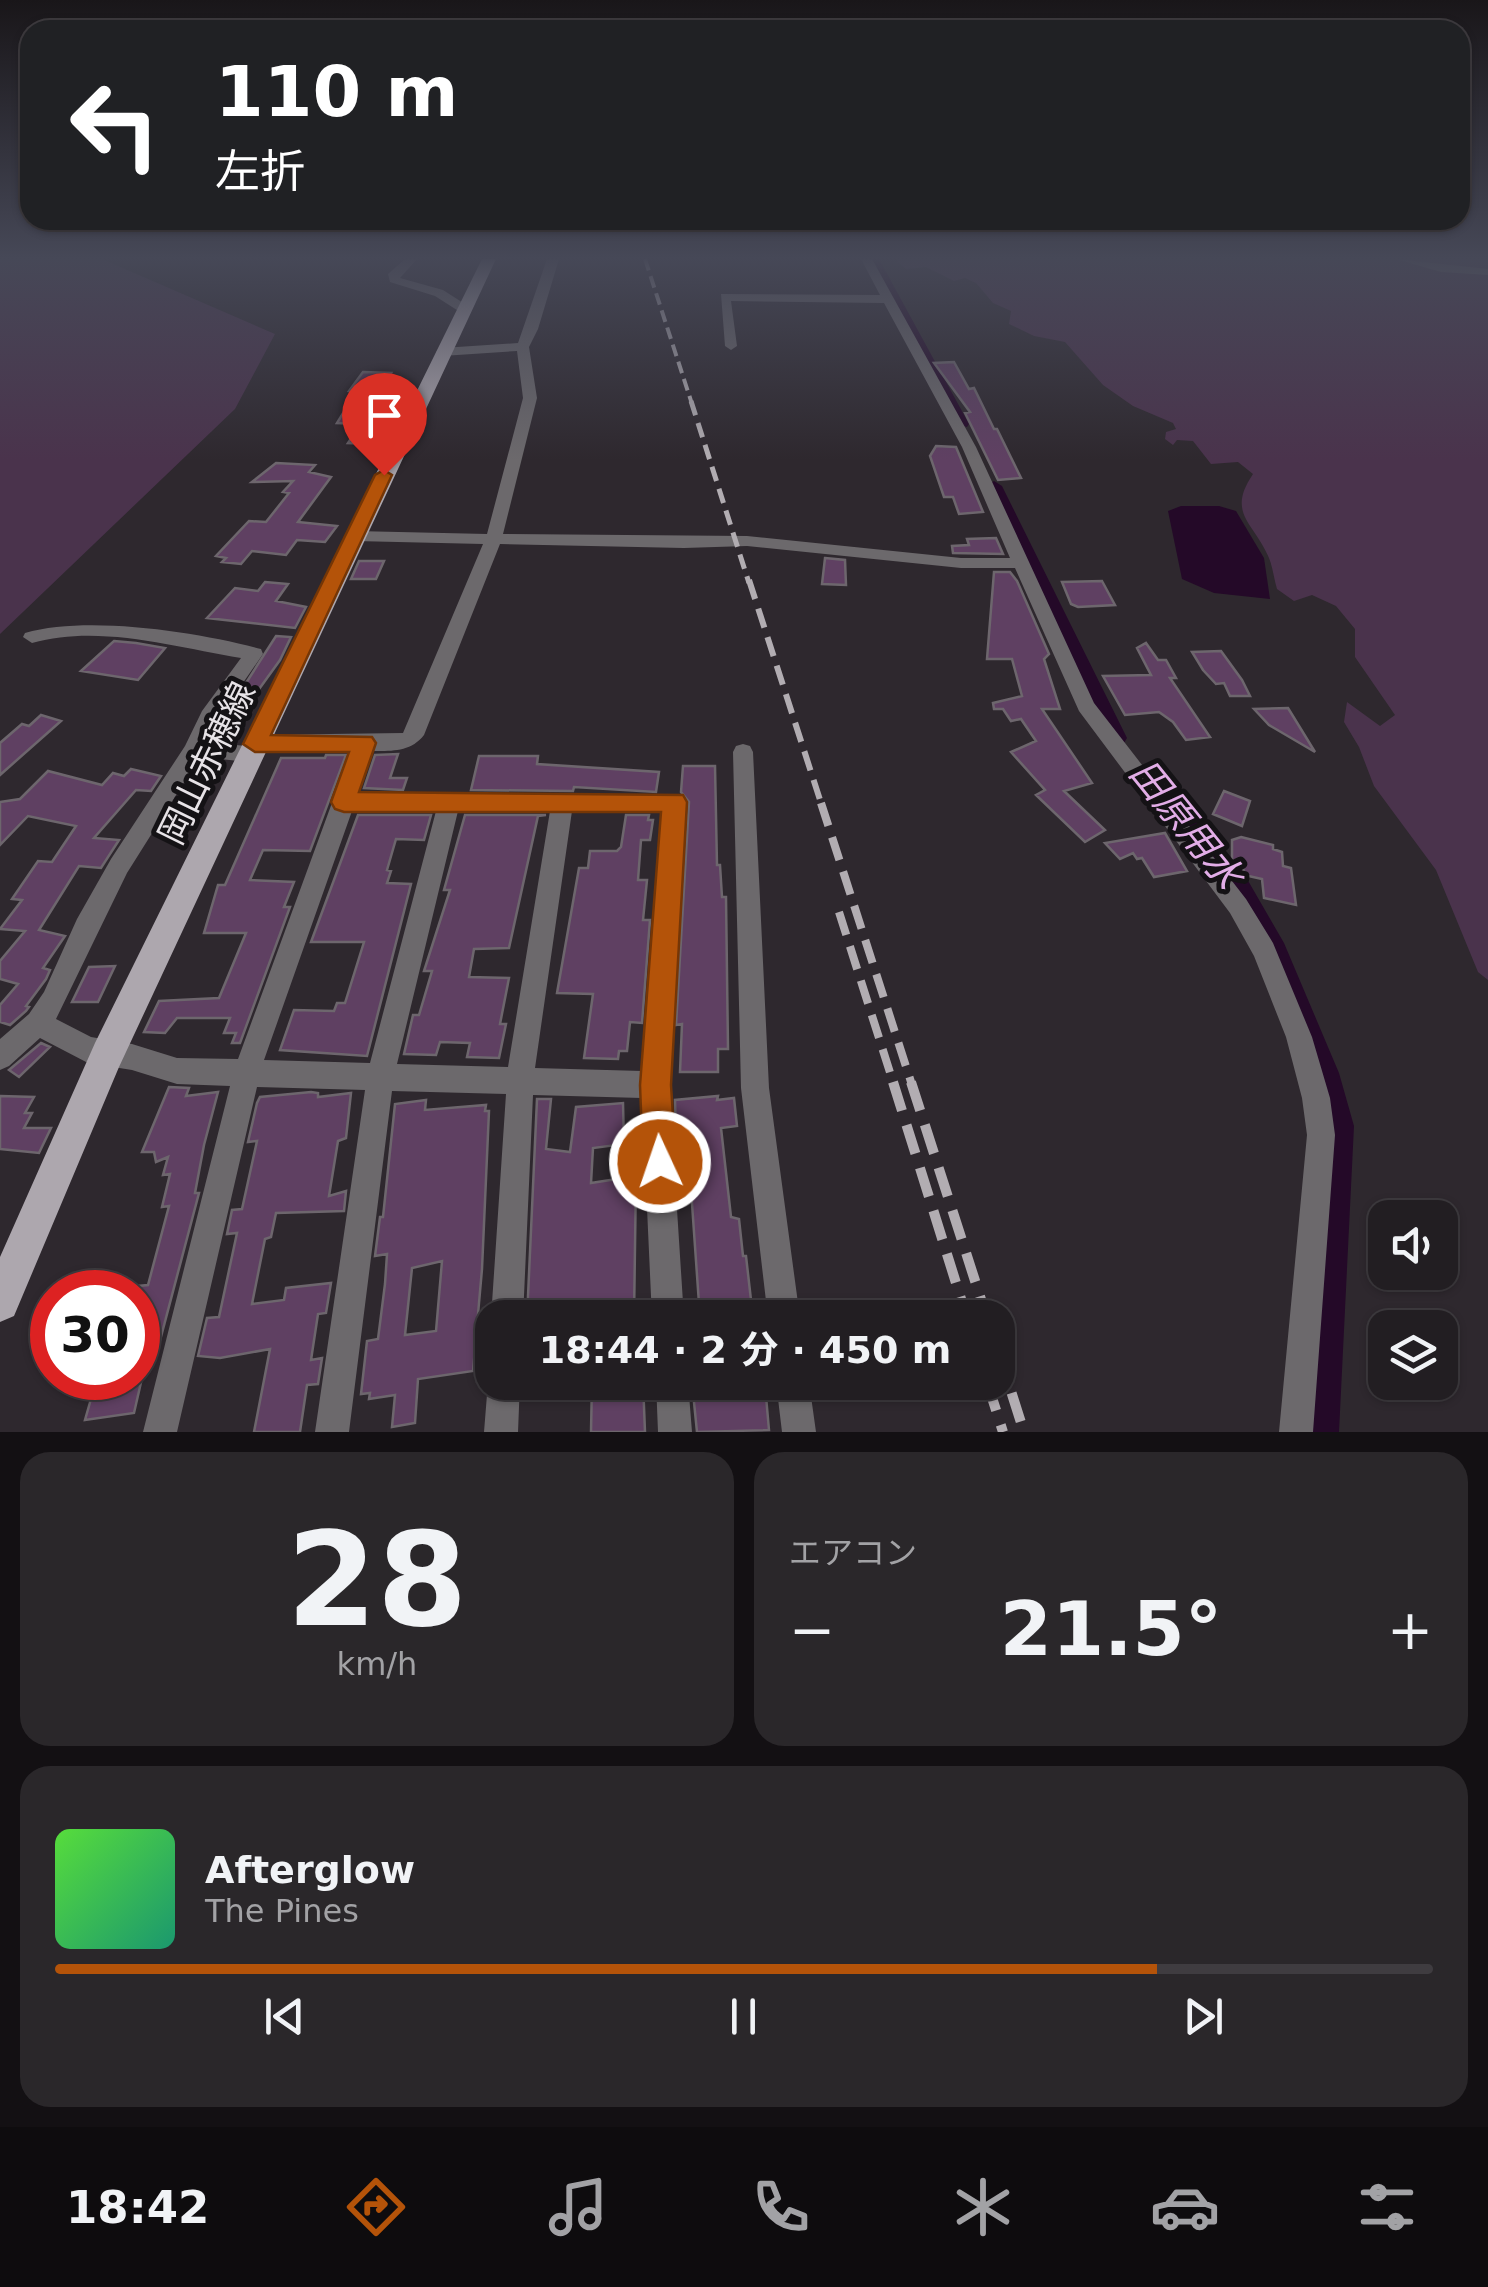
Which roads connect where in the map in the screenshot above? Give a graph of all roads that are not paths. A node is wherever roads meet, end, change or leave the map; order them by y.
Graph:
1 (455, 326) edge
2 (533, 326) edge
3 (729, 326) edge
4 (903, 326) edge
5 (523, 346) junction
6 (731, 346) dead end
7 (442, 352) junction
8 (354, 536) junction
9 (494, 538) junction
10 (1022, 564) junction
11 (32, 637) dead end
12 (364, 743) junction
13 (252, 749) junction
14 (194, 750) junction
15 (743, 752) dead end
16 (344, 802) junction
17 (562, 803) junction
18 (450, 804) junction
19 (38, 1022) junction
20 (107, 1055) junction
21 (0, 1057) edge
22 (246, 1074) junction
23 (381, 1074) junction
24 (520, 1079) junction
25 (655, 1085) junction
26 (508, 1300) edge
27 (667, 1300) edge
28 (782, 1300) edge
29 (0, 1302) edge
30 (503, 1400) edge
31 (673, 1400) edge
32 (795, 1400) edge
33 (160, 1432) edge
34 (332, 1432) edge
35 (501, 1432) edge
36 (675, 1432) edge
37 (799, 1432) edge
38 (1296, 1432) edge

1 - 7 main road, 岡山赤穂線
2 - 5 street
3 - 6 street
4 - 10 street
5 - 7 street
5 - 9 street
7 - 8 main road, 岡山赤穂線
8 - 9 street
8 - 13 main road, 岡山赤穂線
9 - 10 street
9 - 12 street
10 - 38 street
11 - 14 street
12 - 13 street
12 - 16 street
13 - 14 street
13 - 20 main road, 岡山赤穂線
14 - 19 street
15 - 28 street
16 - 18 street
16 - 22 street
17 - 18 street
17 - 24 street
17 - 25 street
18 - 23 street
19 - 20 street
19 - 21 street
20 - 22 street
20 - 29 main road, 岡山赤穂線
22 - 23 street
22 - 33 street
23 - 24 street
23 - 34 street
24 - 25 street
24 - 26 street
25 - 27 street
30 - 35 street
31 - 36 street
32 - 37 street

